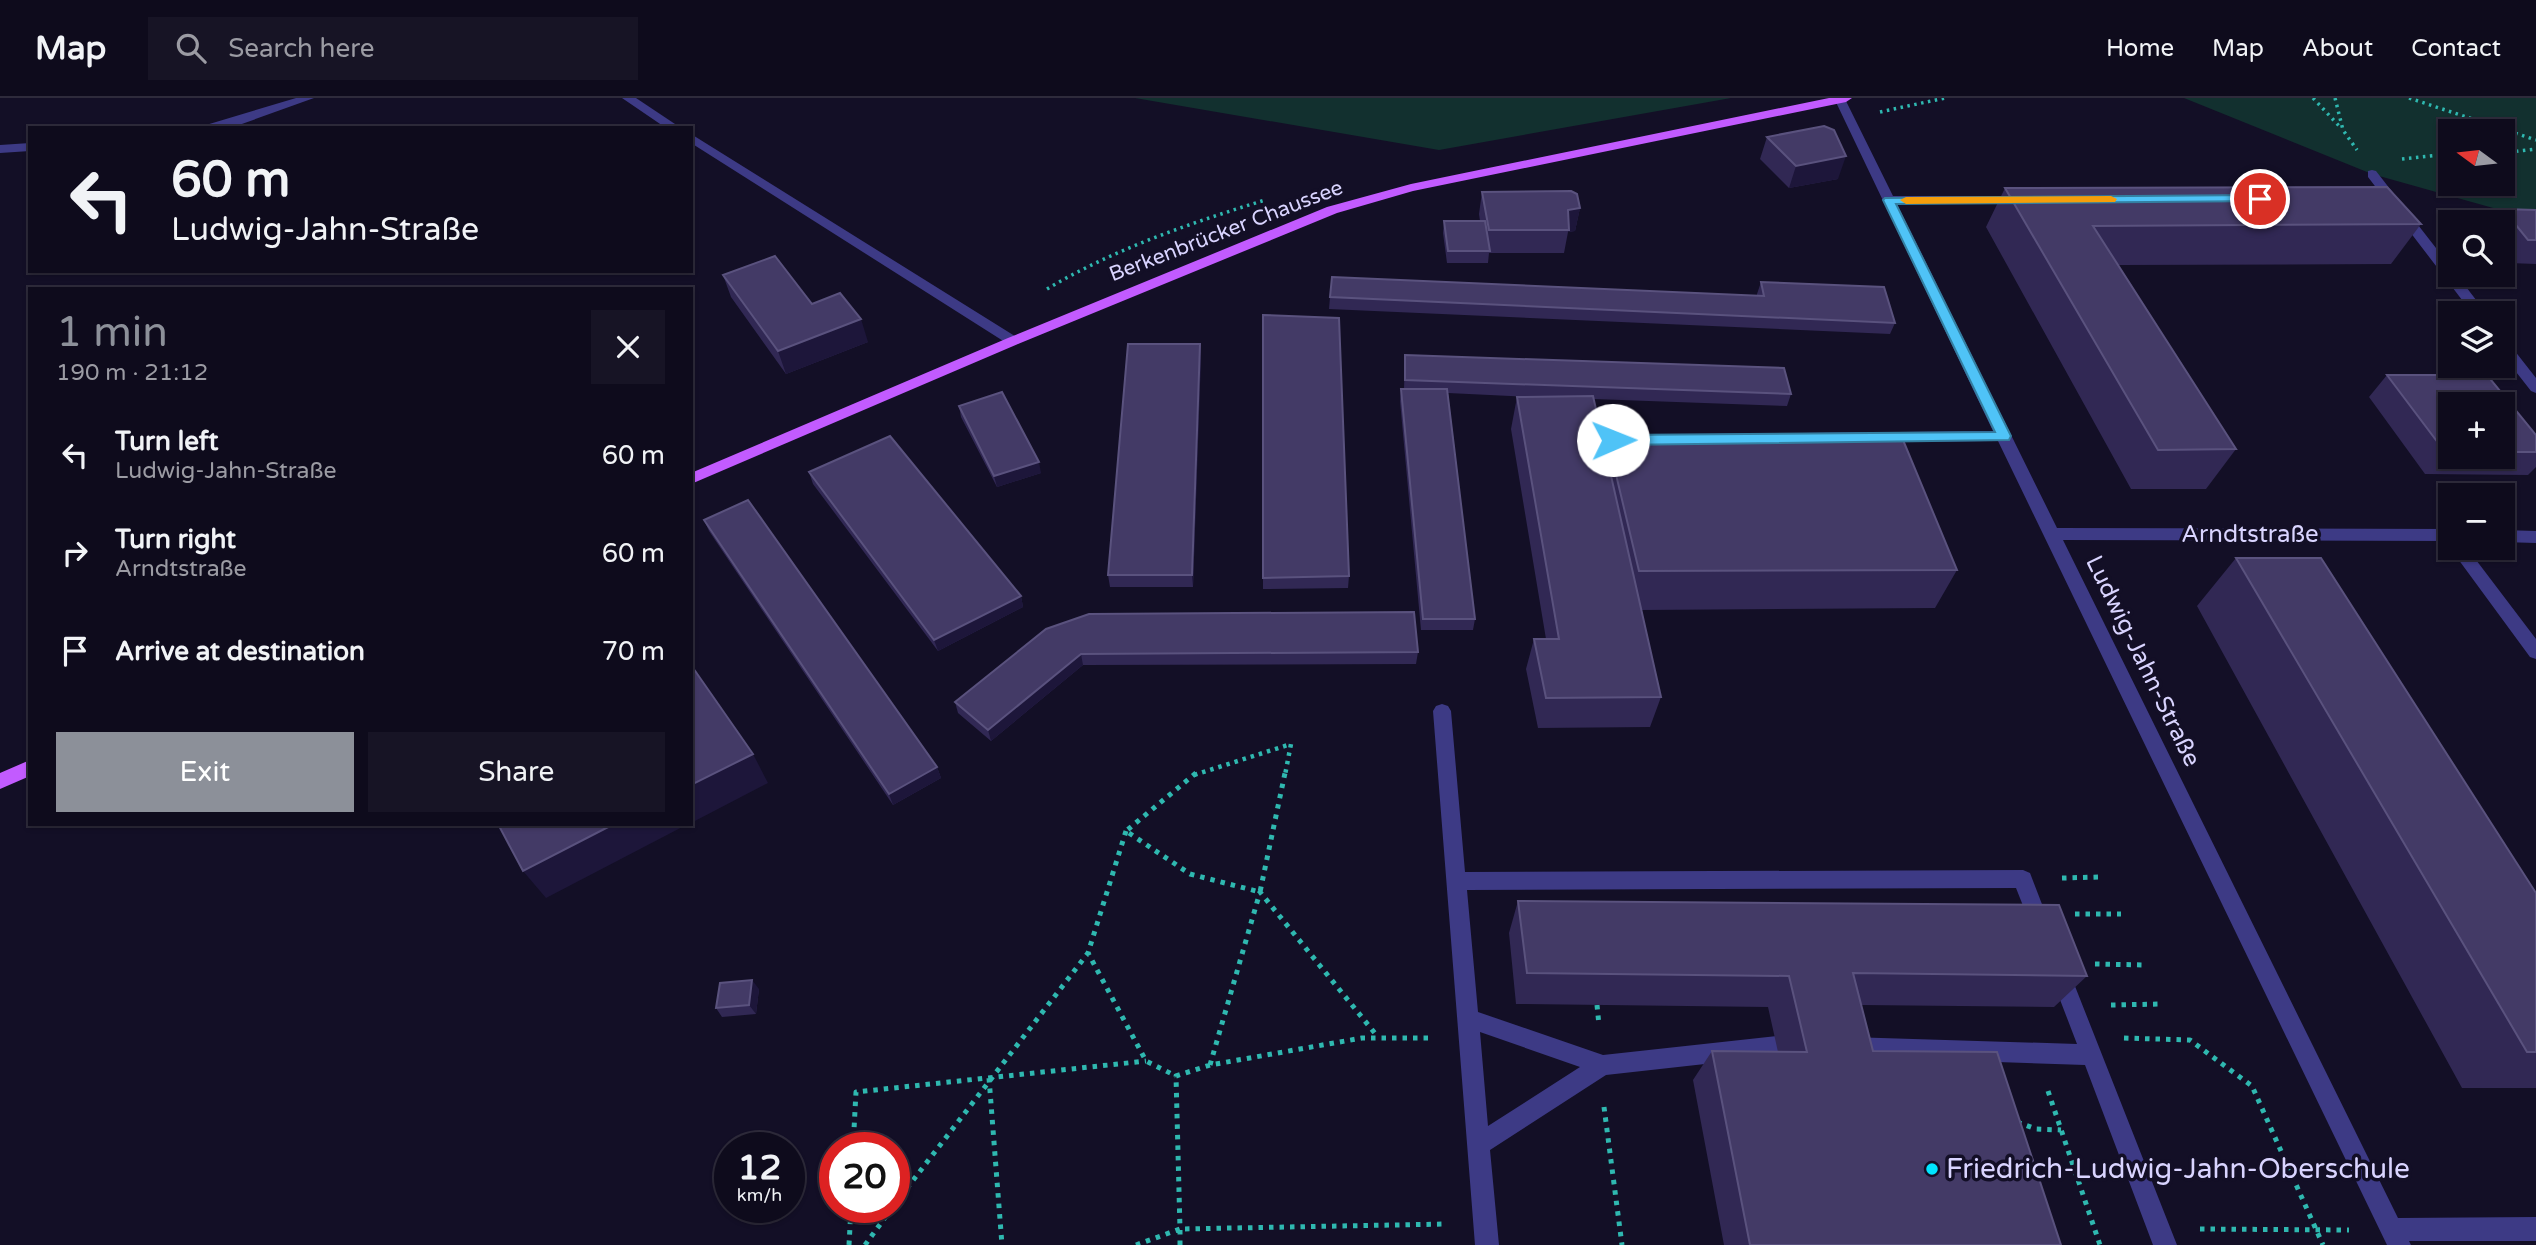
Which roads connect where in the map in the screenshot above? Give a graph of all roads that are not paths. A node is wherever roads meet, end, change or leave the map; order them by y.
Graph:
1 (308, 98) edge
2 (628, 98) edge
3 (1842, 99) edge
4 (213, 126) edge
5 (673, 126) edge
6 (693, 139) edge
7 (28, 146) edge
8 (0, 149) edge
9 (2372, 174) dead end
10 (1889, 200) junction
11 (2039, 200) edge
12 (2469, 301) edge
13 (1013, 341) junction
14 (2515, 361) edge
15 (2536, 388) edge
16 (2004, 436) junction
17 (1613, 440) edge
18 (693, 478) edge
19 (2051, 534) junction
20 (2515, 536) edge
21 (2536, 537) edge
22 (2438, 539) edge
23 (2468, 560) edge
24 (2536, 652) edge
25 (1442, 710) dead end
26 (28, 769) edge
27 (0, 780) edge
28 (1457, 881) junction
29 (1468, 1029) junction
30 (1777, 1046) dead end
31 (1839, 1046) edge
32 (2087, 1046) junction
33 (1603, 1065) junction
34 (1478, 1145) junction
35 (2536, 1229) edge
36 (2162, 1237) edge
37 (2395, 1238) edge
38 (1487, 1245) edge

1 - 4 street
2 - 5 street
3 - 10 street, Ludwig-Jahn-Straße
3 - 13 main road, Berkenbrücker Chaussee
6 - 13 street
7 - 8 street
9 - 12 street
10 - 11 street
10 - 16 street, Ludwig-Jahn-Straße
13 - 18 main road, Berkenbrücker Chaussee
14 - 15 street
16 - 17 street
16 - 19 street, Ludwig-Jahn-Straße
19 - 22 street, Arndtstraße
19 - 37 street, Ludwig-Jahn-Straße
20 - 21 street
23 - 24 street, Arndtstraße
25 - 28 street
26 - 27 main road
28 - 29 street
28 - 32 street
29 - 33 street
29 - 34 street
30 - 33 street
31 - 32 street
32 - 36 street
33 - 34 street
34 - 38 street
35 - 37 street

